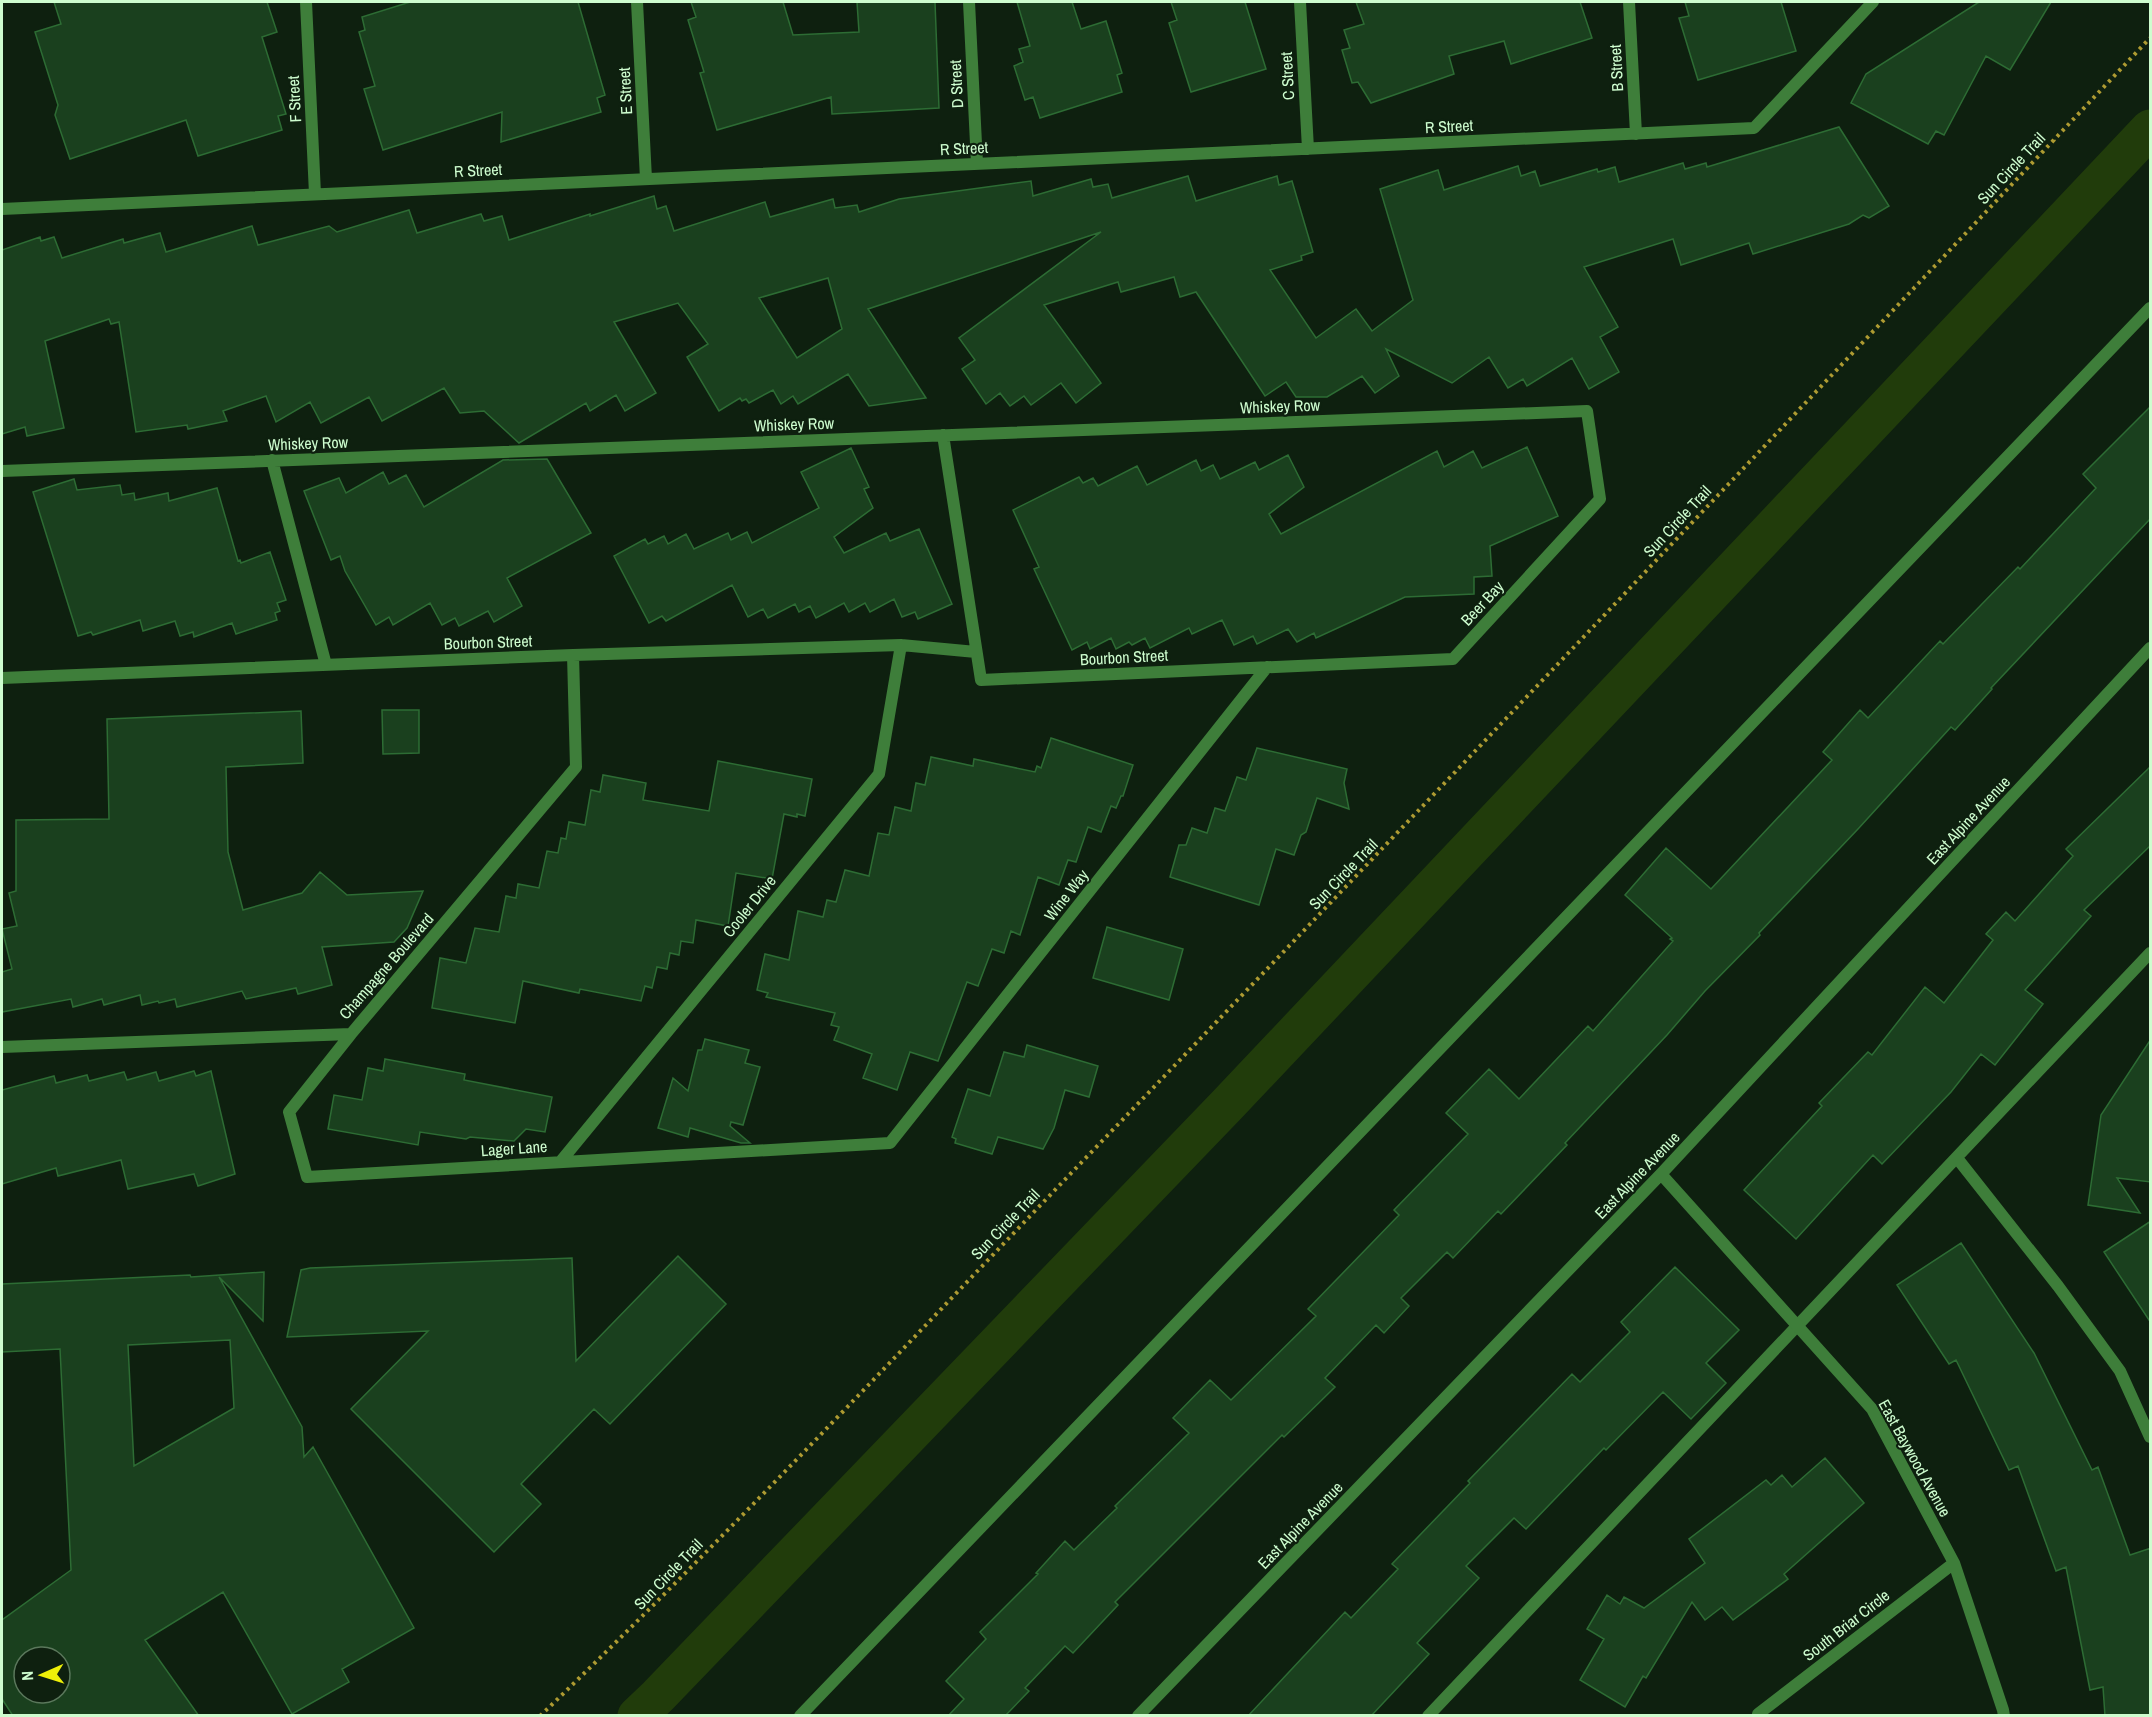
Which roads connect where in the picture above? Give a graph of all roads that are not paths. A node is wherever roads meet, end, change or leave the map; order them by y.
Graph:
1 (306, 2) edge
2 (637, 2) edge
3 (969, 2) edge
4 (1300, 2) edge
5 (1629, 2) edge
6 (1873, 2) edge
7 (1636, 134) junction
8 (1308, 149) junction
9 (977, 164) junction
10 (646, 179) junction
11 (315, 194) junction
12 (2, 209) edge
13 (2151, 308) edge
14 (1587, 411) joint
15 (943, 435) junction
16 (272, 460) junction
17 (2, 471) edge
18 (901, 645) junction
19 (2151, 648) edge
20 (976, 652) junction
21 (573, 655) junction
22 (326, 665) junction
23 (1268, 667) junction
24 (2, 678) edge
25 (2151, 953) edge
26 (351, 1034) junction
27 (2, 1047) edge
28 (890, 1143) joint
29 (1957, 1158) junction
30 (561, 1161) junction
31 (1661, 1174) junction
32 (1798, 1327) junction
33 (2151, 1437) edge
34 (1954, 1563) junction
35 (1758, 1714) edge
36 (800, 1716) edge
37 (1138, 1716) edge
38 (1428, 1716) edge
39 (2004, 1716) edge

1 - 11 street, F Street
2 - 10 street, E Street
3 - 9 street, D Street
4 - 8 street, C Street
5 - 7 street, B Street
6 - 7 street, R Street
7 - 8 street, R Street
8 - 9 street, R Street
9 - 10 street, R Street
10 - 11 street, R Street
11 - 12 street, R Street
13 - 36 street
14 - 15 street, Whiskey Row
14 - 23 street, Beer Bay
15 - 16 street, Whiskey Row
15 - 20 street
16 - 17 street, Whiskey Row
16 - 22 street
18 - 20 street, Bourbon Street
18 - 21 street, Bourbon Street
18 - 30 street, Cooler Drive
19 - 31 street, East Alpine Avenue
20 - 23 street, Bourbon Street
21 - 22 street, Bourbon Street
21 - 26 street, Champagne Boulevard
22 - 24 street, Bourbon Street
23 - 28 street, Wine Way
25 - 29 street
26 - 27 street, Champagne Boulevard
26 - 30 street, Lager Lane
28 - 30 street, Lager Lane
29 - 32 street
29 - 33 street
31 - 32 street, East Baywood Avenue
31 - 37 street, East Alpine Avenue
32 - 34 street, East Baywood Avenue
32 - 38 street
34 - 35 street, South Briar Circle
34 - 39 street, East Baywood Avenue

